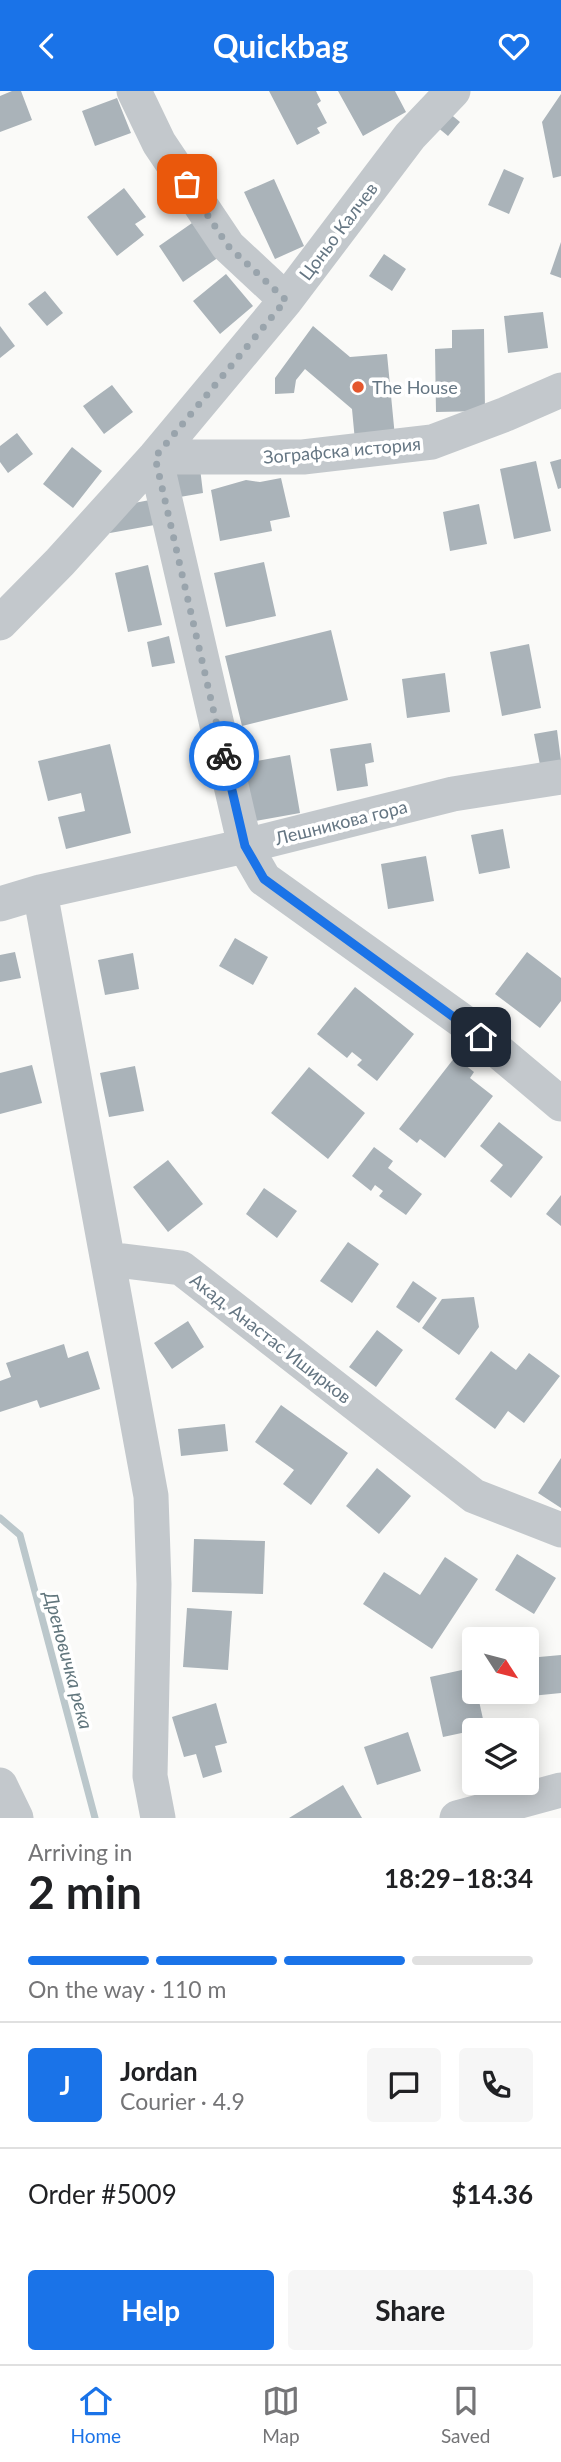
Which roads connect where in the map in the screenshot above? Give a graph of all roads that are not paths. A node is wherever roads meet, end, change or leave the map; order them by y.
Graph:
1 (134, 91) edge
2 (453, 91) edge
3 (286, 300) junction
4 (561, 390) edge
5 (155, 457) junction
6 (0, 623) edge
7 (561, 776) edge
8 (245, 846) junction
9 (40, 892) junction
10 (0, 904) edge
11 (561, 1104) edge
12 (108, 1259) junction
13 (561, 1530) edge
14 (0, 1785) edge
15 (561, 1790) edge
16 (16, 1818) edge
17 (158, 1818) edge
18 (457, 1818) edge

1 - 3 street
2 - 3 street, Цоньо Калчев
3 - 5 street, Цоньо Калчев
4 - 5 street, Зографска история
5 - 6 street, Цоньо Калчев
5 - 8 street
7 - 8 street, Лешникова гора
8 - 9 street, Лешникова гора
8 - 11 street
9 - 10 street, Лешникова гора
9 - 12 street
12 - 13 street, Акад. Анастас Иширков
12 - 17 street
14 - 16 street
15 - 18 street

